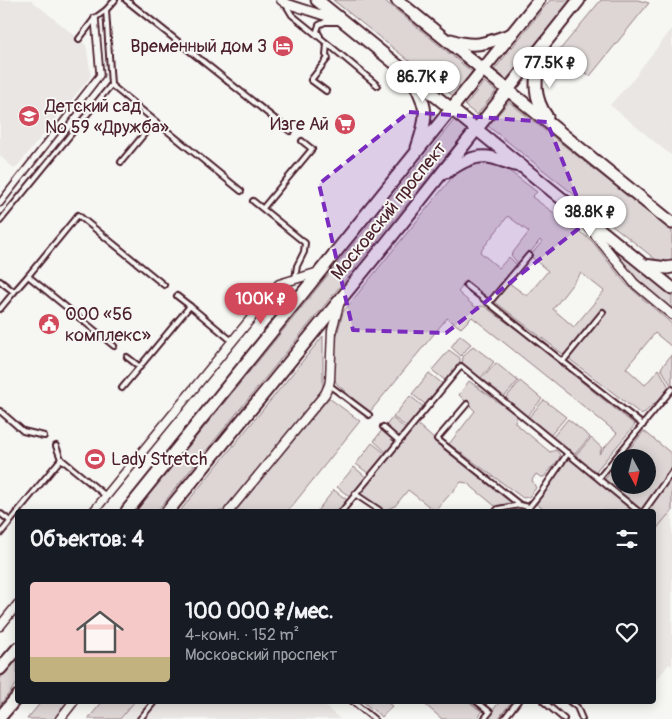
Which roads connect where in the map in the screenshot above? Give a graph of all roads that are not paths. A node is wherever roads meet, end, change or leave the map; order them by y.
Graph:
1 (115, 0) edge
2 (126, 0) edge
3 (317, 0) edge
4 (397, 0) edge
5 (540, 0) edge
6 (580, 0) edge
7 (283, 1) edge
8 (106, 10) junction
9 (95, 18) junction
10 (344, 22) junction
11 (512, 34) junction
12 (320, 38) junction
13 (444, 38) junction
14 (79, 39) dead end
15 (327, 44) junction
16 (541, 48) junction
17 (483, 70) junction
18 (411, 76) junction
19 (111, 85) junction
20 (377, 85) dead end
21 (508, 90) junction
22 (326, 91) dead end
23 (452, 109) junction
24 (155, 121) junction
25 (477, 130) junction
26 (558, 130) junction
27 (290, 131) dead end
28 (302, 141) dead end
29 (414, 155) junction
30 (121, 162) dead end
31 (525, 168) junction
32 (441, 175) junction
33 (241, 191) dead end
34 (253, 201) dead end
35 (0, 203) edge
36 (263, 208) junction
37 (574, 208) junction
38 (1, 218) edge
39 (672, 223) edge
40 (529, 255) dead end
41 (644, 266) junction
42 (672, 267) edge
43 (321, 271) junction
44 (28, 276) junction
45 (295, 280) junction
46 (0, 281) edge
47 (164, 285) dead end
48 (466, 285) dead end
49 (672, 288) edge
50 (14, 292) junction
51 (177, 296) dead end
52 (342, 297) junction
53 (489, 303) junction
54 (190, 306) junction
55 (0, 309) edge
56 (603, 312) dead end
57 (672, 315) edge
58 (232, 341) junction
59 (114, 346) dead end
60 (127, 357) dead end
61 (563, 361) junction
62 (140, 367) junction
63 (329, 385) junction
64 (122, 388) dead end
65 (672, 389) edge
66 (467, 404) dead end
67 (0, 411) edge
68 (369, 416) dead end
69 (643, 425) junction
70 (383, 427) dead end
71 (44, 436) dead end
72 (399, 441) junction
73 (56, 446) dead end
74 (568, 452) junction
75 (61, 459) junction
76 (672, 472) edge
77 (599, 478) junction
78 (355, 494) junction
79 (106, 496) junction
80 (520, 505) junction
81 (529, 507) joint
82 (20, 509) edge
83 (96, 509) edge
84 (130, 509) edge
85 (170, 509) edge
86 (231, 509) edge
87 (344, 509) edge
88 (378, 509) edge
89 (498, 509) edge
90 (636, 509) edge
91 (645, 509) edge
92 (1, 514) dead end
93 (15, 515) edge
94 (10, 521) junction
95 (0, 534) edge
96 (15, 608) edge
97 (0, 626) edge
98 (15, 652) edge
99 (0, 669) edge
100 (15, 700) edge
101 (72, 704) edge
102 (152, 704) edge
103 (356, 704) edge
104 (480, 704) edge
105 (516, 704) edge
106 (546, 704) edge
107 (573, 704) edge
108 (0, 717) edge
109 (60, 719) edge
110 (140, 719) edge
111 (374, 719) edge
112 (484, 719) edge
113 (504, 719) edge
114 (564, 719) edge
115 (582, 719) edge

1 - 8 lane
2 - 27 lane
3 - 10 main road
4 - 13 main road
5 - 11 main road, Московский проспект
6 - 16 main road, Московский проспект
7 - 10 street
7 - 12 lane
8 - 9 lane
8 - 19 lane
9 - 14 lane
9 - 35 street
10 - 12 lane
10 - 18 main road
11 - 13 main road
11 - 17 main road, Московский проспект
12 - 15 lane
13 - 17 main road
15 - 20 lane
15 - 22 lane
16 - 21 main road, Московский проспект
16 - 26 main road
17 - 21 main road
17 - 23 main road, Московский проспект
18 - 23 main road
18 - 29 main road
19 - 24 lane
19 - 38 lane
21 - 25 main road, Московский проспект
21 - 26 main road
23 - 25 main road
23 - 29 main road, Московский проспект
24 - 30 lane
24 - 33 lane
25 - 31 main road
25 - 32 main road, Московский проспект
26 - 39 main road
28 - 36 lane
29 - 43 main road, Московский проспект
31 - 32 main road
31 - 37 main road
32 - 52 main road, Московский проспект
34 - 36 lane
36 - 45 lane
37 - 41 main road
37 - 57 street
40 - 53 lane
41 - 42 main road
41 - 49 main road
43 - 45 street
43 - 84 main road, Московский проспект
44 - 47 lane
44 - 50 lane
44 - 59 lane
45 - 58 street
46 - 50 lane
48 - 53 lane
50 - 55 lane
51 - 54 lane
52 - 63 street
52 - 85 main road, Московский проспект
53 - 61 lane
54 - 58 lane
54 - 62 lane
56 - 61 lane
58 - 79 street
60 - 62 lane
61 - 69 lane
62 - 64 lane
63 - 68 lane
63 - 86 street
65 - 69 lane
66 - 80 lane
67 - 71 lane
69 - 77 lane
70 - 72 lane
72 - 74 lane
72 - 78 lane
73 - 75 lane
74 - 77 lane
74 - 81 lane
75 - 79 lane
75 - 82 lane
76 - 91 lane
77 - 90 lane
78 - 87 lane
78 - 88 lane
79 - 83 street
80 - 81 lane
80 - 89 lane
92 - 94 lane
93 - 94 lane
94 - 95 lane
96 - 97 street
98 - 99 main road
100 - 108 main road
101 - 109 street
102 - 110 lane
103 - 111 lane
104 - 112 lane
105 - 113 lane
106 - 114 lane
107 - 115 lane

